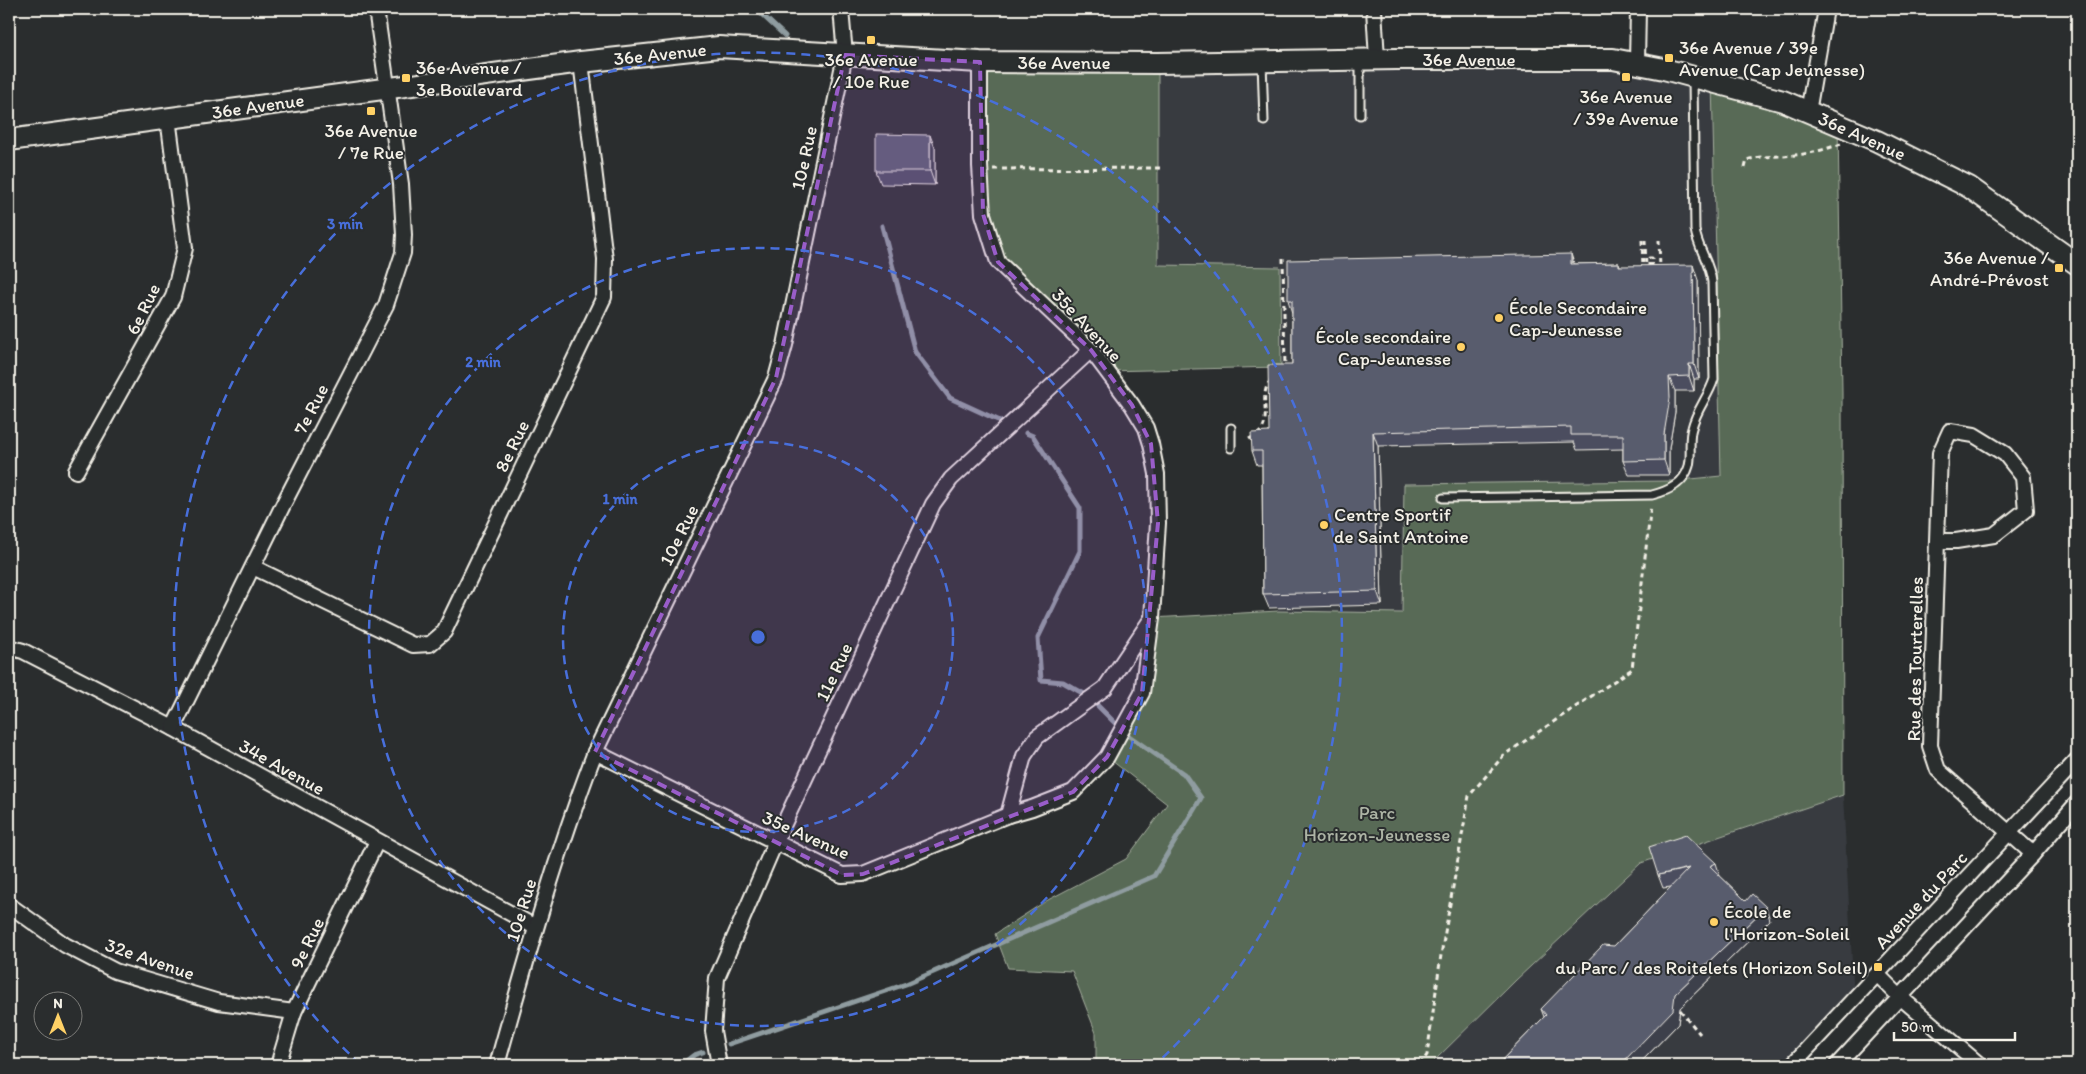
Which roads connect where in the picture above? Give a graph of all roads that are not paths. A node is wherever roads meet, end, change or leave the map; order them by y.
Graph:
1 (376, 9) edge
2 (841, 9) edge
3 (1374, 9) edge
4 (1638, 9) edge
5 (1826, 9) edge
6 (845, 55) junction
7 (1368, 59) junction
8 (1262, 61) junction
9 (581, 62) junction
10 (980, 62) junction
11 (1637, 64) junction
12 (1693, 76) junction
13 (386, 88) junction
14 (1808, 112) junction
15 (1360, 115) dead end
16 (168, 118) junction
17 (1264, 121) dead end
18 (9, 140) edge
19 (2077, 264) edge
20 (1091, 350) junction
21 (1231, 428) dead end
22 (1231, 448) dead end
23 (76, 471) dead end
24 (1443, 498) dead end
25 (1937, 540) junction
26 (253, 567) junction
27 (1152, 618) junction
28 (9, 647) edge
29 (173, 728) junction
30 (595, 752) junction
31 (2077, 760) edge
32 (2077, 804) edge
33 (1008, 815) junction
34 (2009, 834) junction
35 (377, 841) junction
36 (775, 843) junction
37 (2033, 854) junction
38 (9, 905) edge
39 (534, 927) junction
40 (1878, 975) junction
41 (1900, 997) junction
42 (294, 1012) junction
43 (278, 1065) edge
44 (497, 1065) edge
45 (719, 1065) edge
46 (1792, 1065) edge
47 (1837, 1065) edge
48 (1980, 1065) edge

1 - 13 street, 7e Rue
2 - 6 street, 10e Rue
3 - 7 street
4 - 11 street
5 - 14 street
6 - 9 street, 36e Avenue
6 - 10 street, 36e Avenue
6 - 30 street, 10e Rue
7 - 8 street, 36e Avenue
7 - 11 street, 36e Avenue
7 - 15 lane
8 - 10 street, 36e Avenue
8 - 17 lane
9 - 13 street, 36e Avenue
9 - 26 street, 8e Rue
10 - 20 street, 35e Avenue
11 - 12 street, 36e Avenue
12 - 14 street, 36e Avenue
12 - 24 lane
13 - 16 street, 36e Avenue
13 - 26 street, 7e Rue
14 - 19 street, 36e Avenue
16 - 18 street, 36e Avenue
16 - 23 street, 6e Rue
20 - 27 street, 35e Avenue
20 - 36 street, 11e Rue
21 - 22 lane
25 - 25 street, Rue des Tourterelles
25 - 34 street, Rue des Tourterelles
26 - 29 street, 7e Rue
27 - 33 street
27 - 33 street, 35e Avenue
28 - 29 street, 34e Avenue
29 - 35 street, 34e Avenue
30 - 36 street, 35e Avenue
30 - 39 street, 10e Rue
31 - 34 street, Avenue du Parc
32 - 37 street
33 - 36 street, 35e Avenue
34 - 37 street, Rue des Tourterelles
34 - 40 street, Avenue du Parc
35 - 39 street, 34e Avenue
35 - 42 street, 9e Rue
36 - 45 street, 11e Rue
37 - 41 street
38 - 42 street, 32e Avenue
39 - 44 street, 10e Rue
40 - 41 street
40 - 46 street, Avenue du Parc
41 - 47 street
41 - 48 street
42 - 43 street, 9e Rue

